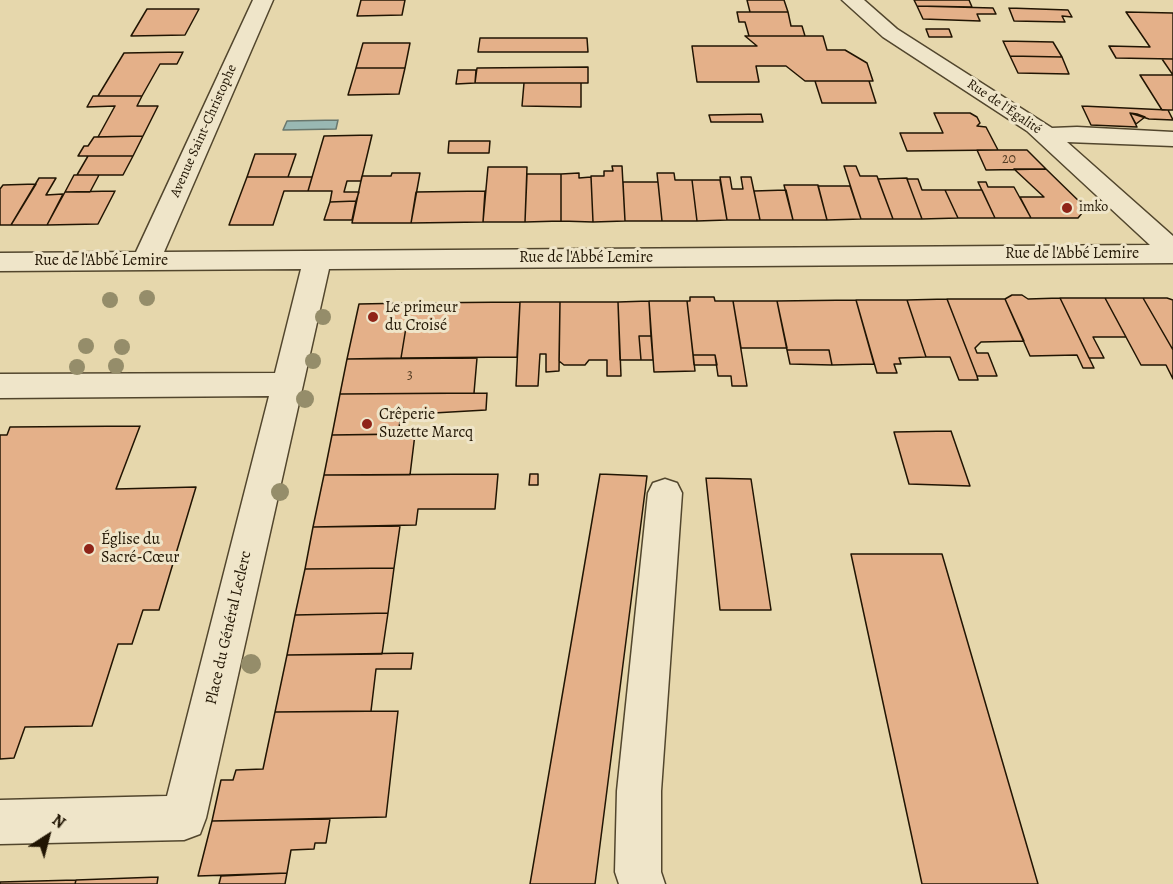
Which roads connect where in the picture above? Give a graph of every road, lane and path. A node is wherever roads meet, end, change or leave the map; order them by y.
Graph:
1 (262, 0) edge
2 (852, 0) edge
3 (1046, 136) junction
4 (1173, 140) edge
5 (1173, 252) edge
6 (317, 260) junction
7 (146, 261) junction
8 (0, 262) edge
9 (288, 384) junction
10 (0, 386) edge
11 (665, 493) dead end
12 (0, 822) edge
13 (642, 884) edge

1 - 7 street, Avenue Saint-Christophe
2 - 3 street, Rue de l'Égalité
3 - 4 street
3 - 5 street, Rue de l'Égalité
5 - 6 street, Rue de l'Abbé Lemire
6 - 7 street, Rue de l'Abbé Lemire
6 - 9 street, Place du Général Leclerc
7 - 8 street, Rue de l'Abbé Lemire
9 - 10 street
9 - 12 street, Place du Général Leclerc
11 - 13 street

